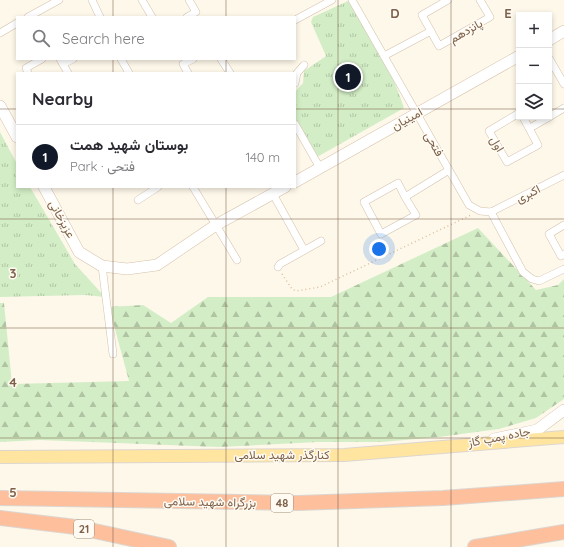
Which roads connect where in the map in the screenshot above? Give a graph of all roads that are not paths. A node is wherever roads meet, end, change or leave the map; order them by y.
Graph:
1 (59, 0) edge
2 (92, 0) edge
3 (142, 0) edge
4 (189, 0) edge
5 (332, 0) edge
6 (352, 0) edge
7 (448, 0) edge
8 (480, 0) edge
9 (30, 16) edge
10 (100, 16) edge
11 (150, 16) edge
12 (189, 16) edge
13 (296, 19) edge
14 (16, 26) edge
15 (431, 31) junction
16 (564, 31) edge
17 (0, 33) edge
18 (552, 38) edge
19 (384, 56) junction
20 (516, 58) edge
21 (40, 60) edge
22 (122, 60) edge
23 (191, 60) edge
24 (222, 60) edge
25 (62, 62) edge
26 (552, 63) edge
27 (304, 65) dead end
28 (28, 72) edge
29 (67, 72) edge
30 (128, 72) edge
31 (187, 72) edge
32 (229, 72) edge
33 (296, 78) edge
34 (564, 84) edge
35 (0, 106) edge
36 (564, 108) edge
37 (417, 114) junction
38 (516, 115) edge
39 (552, 115) edge
40 (525, 120) edge
41 (544, 120) edge
42 (296, 126) edge
43 (530, 128) junction
44 (16, 135) edge
45 (320, 168) junction
46 (449, 170) junction
47 (564, 175) edge
48 (296, 181) edge
49 (45, 188) edge
50 (156, 188) edge
51 (194, 188) edge
52 (283, 188) edge
53 (273, 194) junction
54 (405, 197) junction
55 (138, 200) dead end
56 (491, 212) junction
57 (216, 225) junction
58 (564, 225) edge
59 (321, 241) dead end
60 (304, 250) junction
61 (563, 257) edge
62 (238, 260) dead end
63 (102, 266) junction
64 (278, 267) road end
65 (564, 269) edge
66 (113, 354) dead end
67 (564, 410) edge
68 (564, 437) edge
69 (453, 447) junction
70 (0, 457) edge
71 (564, 488) edge
72 (0, 498) edge
73 (0, 518) edge
74 (564, 532) edge
75 (168, 547) edge
76 (475, 547) edge

1 - 9 street
2 - 10 street
3 - 11 street
4 - 12 street
5 - 13 street
6 - 19 street, فتحی
7 - 15 street, پانزدهم
8 - 15 street, پانزدهم
14 - 17 street
15 - 19 street, پانزدهم
16 - 18 main road
19 - 37 street, فتحی
20 - 37 main road, امینیان
21 - 28 street
22 - 30 street
23 - 31 street
24 - 32 street
25 - 29 street
26 - 34 street
27 - 33 street
35 - 44 main road
36 - 39 street
37 - 45 main road, امینیان
37 - 46 street, فتحی
38 - 43 street, اول
40 - 43 street, اول
41 - 43 street
42 - 45 street
45 - 48 main road, امینیان
46 - 54 street
46 - 56 street, فتحی
47 - 56 street, اکبری
49 - 63 main road, عزیزخانی
50 - 55 street
51 - 57 street
52 - 53 main road
53 - 57 main road
53 - 60 street
54 - 54 street
56 - 65 street
57 - 62 street
57 - 63 main road
58 - 61 street
59 - 60 street
60 - 64 street
63 - 66 street
67 - 69 main road, جاده پمپ گاز
68 - 69 main road, کنارگذر شهید سلامی
69 - 70 main road, کنارگذر شهید سلامی
71 - 72 highway, بزرگراه شهید سلامی / 48
73 - 75 highway, 21
74 - 76 highway

